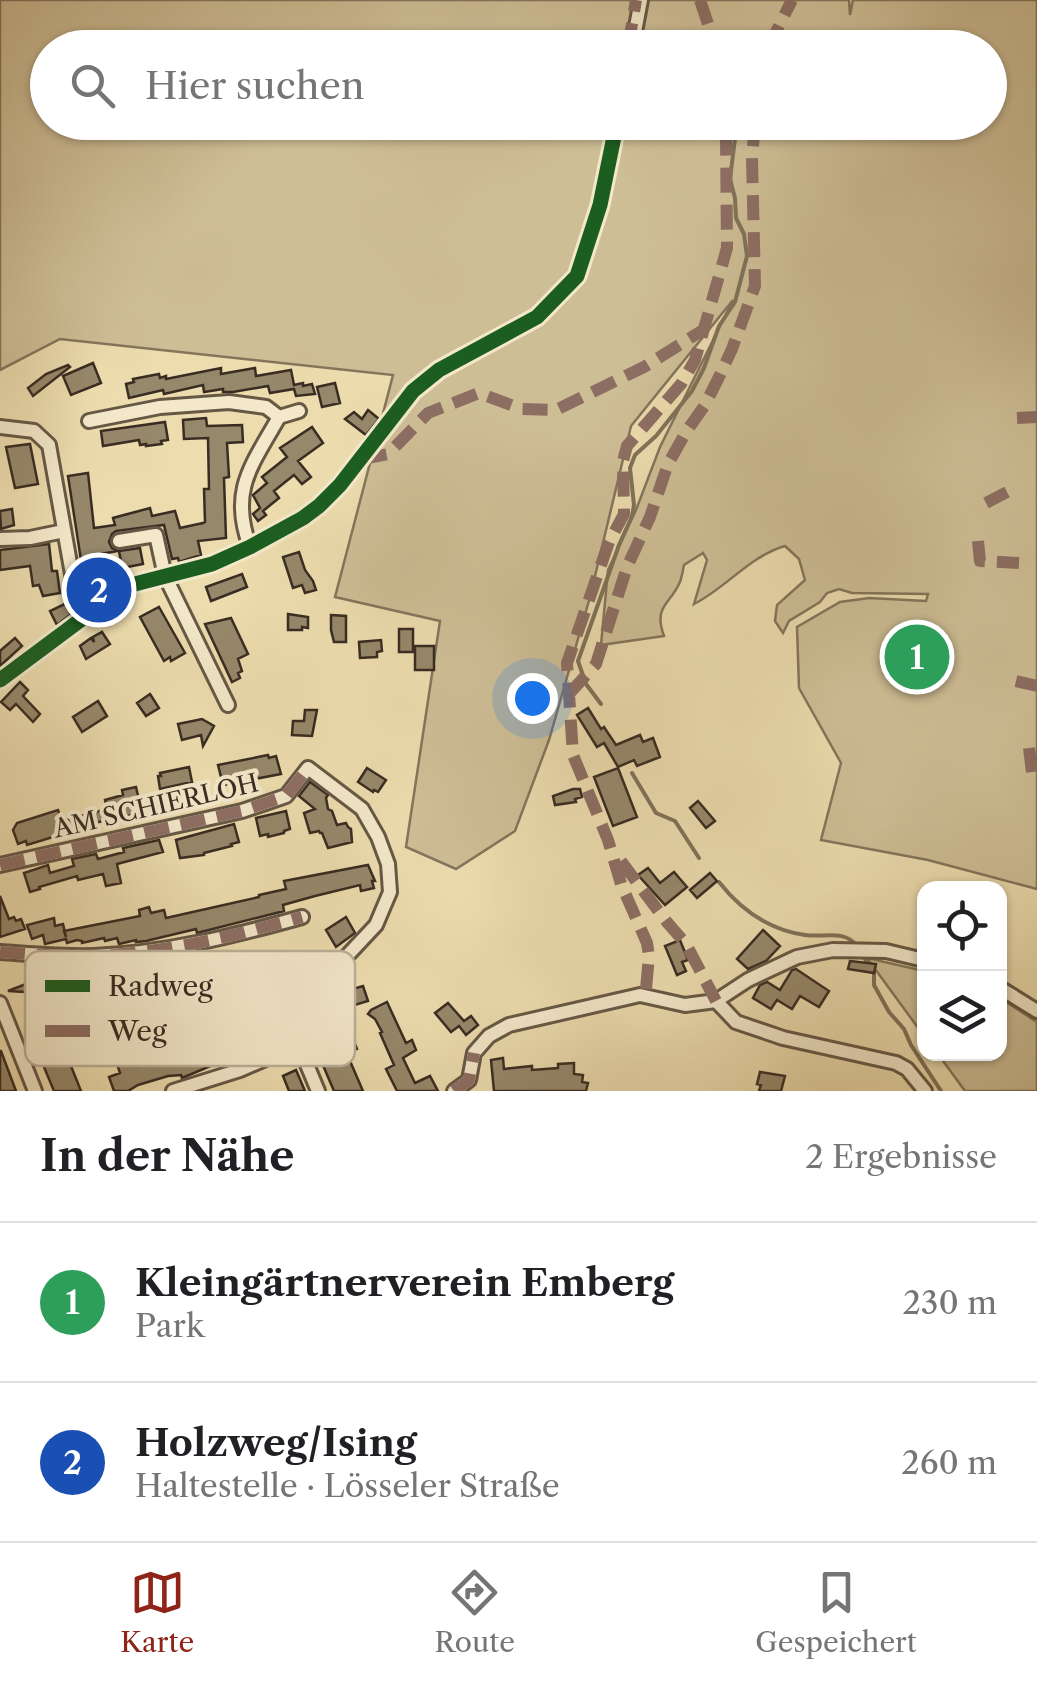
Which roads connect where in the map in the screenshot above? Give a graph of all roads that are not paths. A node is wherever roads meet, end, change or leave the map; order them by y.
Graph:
1 (641, 0) edge
2 (635, 30) edge
3 (613, 140) edge
4 (300, 412) dead end
5 (279, 418) junction
6 (89, 421) dead end
7 (0, 427) edge
8 (64, 531) junction
9 (0, 539) edge
10 (119, 542) dead end
11 (250, 547) junction
12 (165, 576) junction
13 (87, 614) junction
14 (0, 680) edge
15 (228, 705) dead end
16 (0, 865) edge
17 (302, 918) dead end
18 (144, 951) edge
19 (352, 951) edge
20 (0, 952) edge
21 (25, 953) edge
22 (917, 959) edge
23 (1007, 992) edge
24 (716, 1001) junction
25 (0, 1004) edge
26 (1037, 1011) edge
27 (250, 1066) edge
28 (308, 1066) edge
29 (35, 1091) edge
30 (173, 1091) edge
31 (318, 1091) edge
32 (454, 1091) edge
33 (926, 1091) edge

1 - 2 street
3 - 11 street
4 - 5 street
5 - 6 street
5 - 11 street
7 - 8 street
8 - 9 street
8 - 13 street
10 - 12 street
11 - 12 street
12 - 13 street
12 - 15 street
13 - 14 street
16 - 19 street, AM SCHIERLOH
17 - 18 street
20 - 21 street
22 - 24 street
23 - 26 street
24 - 32 street
24 - 33 street
25 - 29 street
27 - 30 street
28 - 31 street

